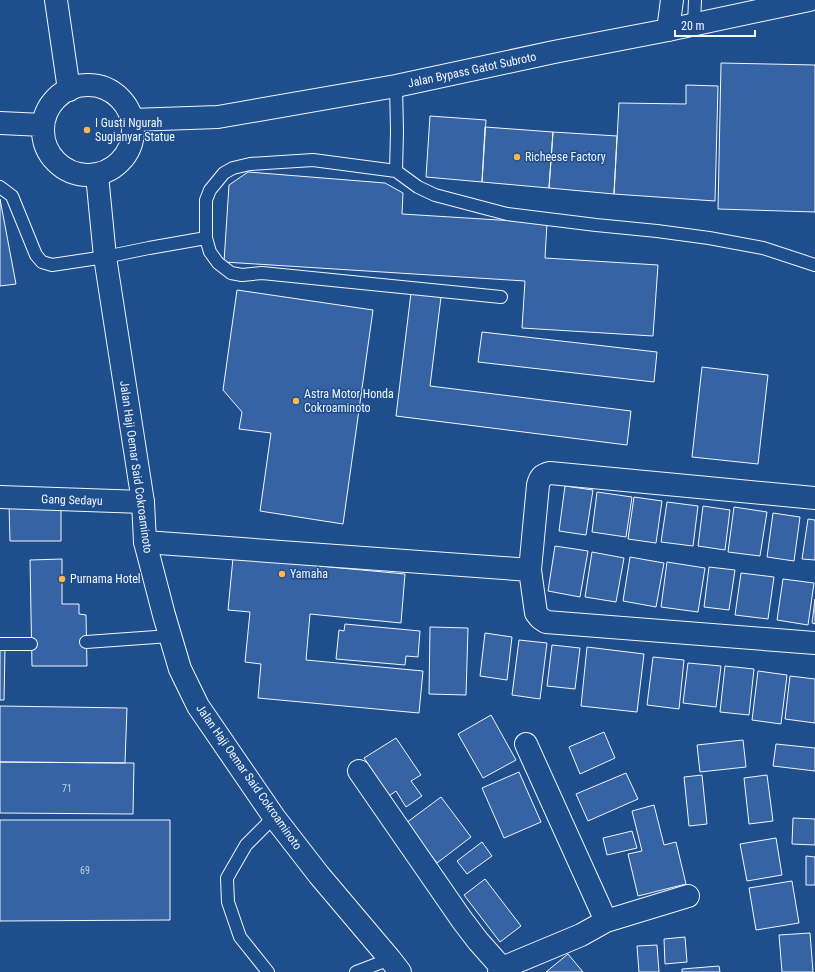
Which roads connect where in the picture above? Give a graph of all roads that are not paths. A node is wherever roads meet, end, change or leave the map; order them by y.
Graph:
1 (56, 0) edge
2 (672, 0) edge
3 (695, 0) edge
4 (809, 0) edge
5 (694, 24) junction
6 (668, 30) junction
7 (396, 86) junction
8 (69, 90) junction
9 (132, 120) junction
10 (0, 123) edge
11 (43, 125) junction
12 (396, 171) junction
13 (97, 174) junction
14 (0, 187) edge
15 (206, 238) junction
16 (105, 257) junction
17 (815, 265) edge
18 (501, 297) dead end
19 (0, 498) edge
20 (815, 498) edge
21 (143, 502) junction
22 (145, 542) junction
23 (530, 570) junction
24 (170, 636) junction
25 (86, 642) dead end
26 (815, 643) edge
27 (0, 644) edge
28 (31, 644) dead end
29 (526, 744) dead end
30 (359, 771) dead end
31 (274, 817) junction
32 (688, 896) dead end
33 (606, 921) junction
34 (395, 965) edge
35 (501, 970) edge
36 (268, 972) edge
37 (356, 972) edge

1 - 8 main road
2 - 6 main road
3 - 5 lane
4 - 5 main road, Jalan Bypass Gatot Subroto
5 - 6 main road, Jalan Bypass Gatot Subroto
6 - 7 main road, Jalan Bypass Gatot Subroto
7 - 9 main road, Jalan Bypass Gatot Subroto
7 - 12 lane
8 - 9 main road
8 - 11 main road
9 - 13 main road
10 - 11 main road
11 - 13 main road
12 - 15 lane
12 - 17 lane
13 - 16 main road, Jalan Haji Oemar Said Cokroaminoto
14 - 16 lane
15 - 16 lane
15 - 18 lane
16 - 21 main road, Jalan Haji Oemar Said Cokroaminoto
19 - 21 main road, Gang Sedayu
20 - 23 main road
21 - 22 main road, Jalan Haji Oemar Said Cokroaminoto
22 - 23 main road
22 - 24 main road, Jalan Haji Oemar Said Cokroaminoto
23 - 26 main road
24 - 25 lane
24 - 31 main road, Jalan Haji Oemar Said Cokroaminoto
27 - 28 lane
29 - 33 main road
30 - 35 main road
31 - 34 main road, Jalan Haji Oemar Said Cokroaminoto
31 - 36 lane
32 - 33 main road
33 - 35 main road
34 - 37 lane

